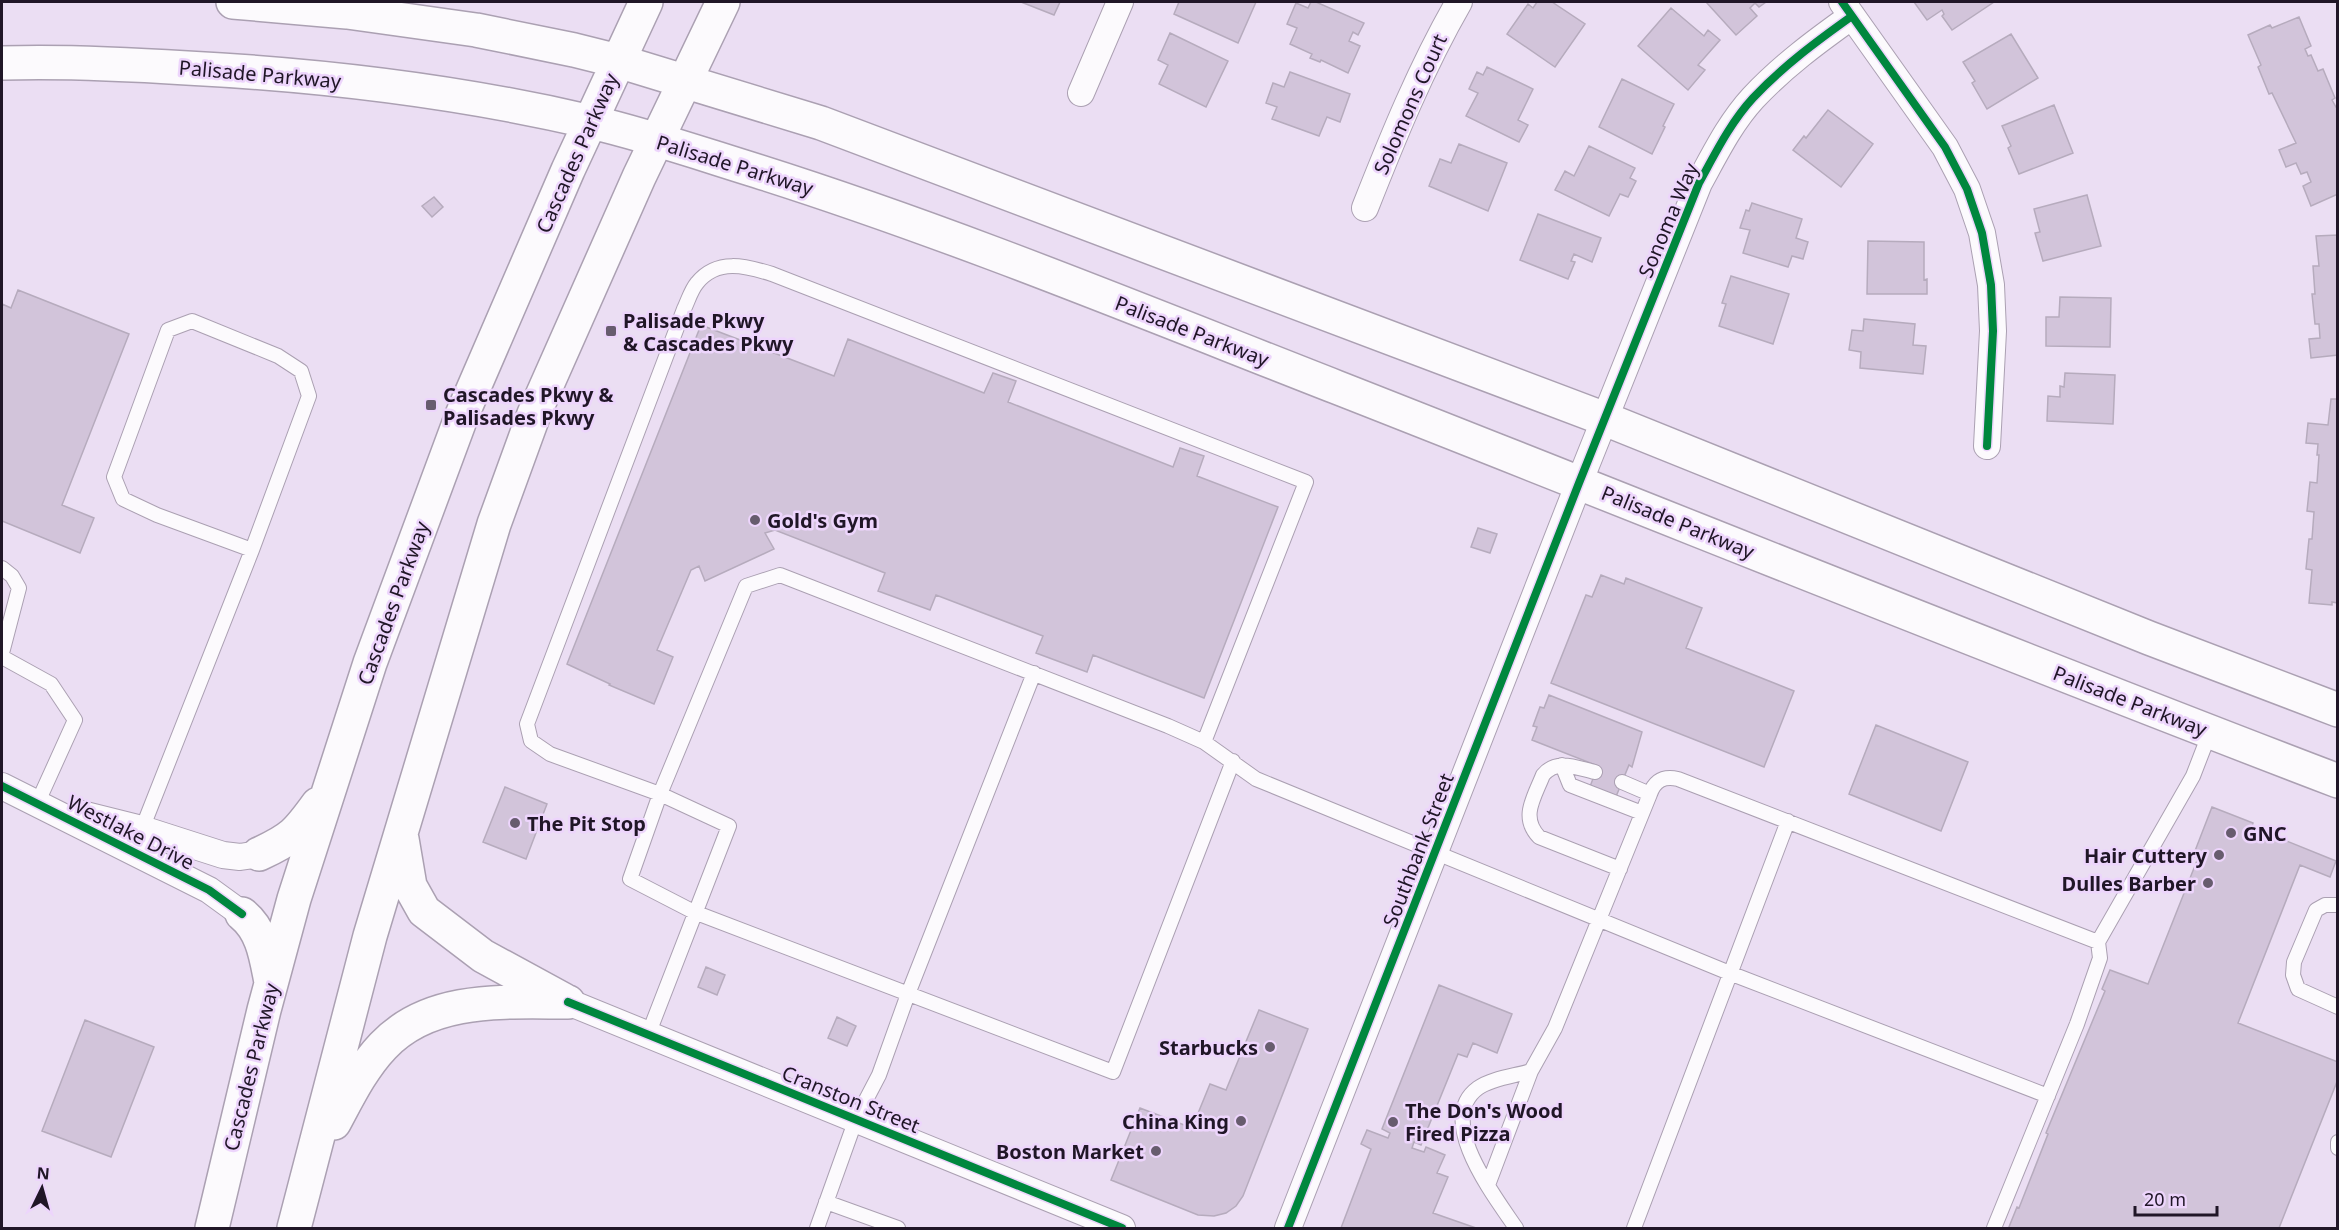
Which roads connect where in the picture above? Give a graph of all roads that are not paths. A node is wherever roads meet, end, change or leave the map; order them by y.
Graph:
1 (233, 2) edge
2 (646, 2) edge
3 (723, 2) edge
4 (1120, 2) edge
5 (1459, 2) edge
6 (1847, 9) edge
7 (618, 61) junction
8 (2, 63) edge
9 (684, 81) junction
10 (1081, 93) dead end
11 (591, 122) junction
12 (656, 141) junction
13 (1365, 208) dead end
14 (1605, 419) junction
15 (1987, 447) dead end
16 (1579, 483) junction
17 (252, 550) junction
18 (2, 568) edge
19 (2, 655) edge
20 (1034, 673) junction
21 (2337, 710) edge
22 (2210, 732) junction
23 (1204, 742) junction
24 (1233, 761) junction
25 (1562, 765) junction
26 (1595, 772) dead end
27 (2337, 781) edge
28 (1622, 782) dead end
29 (2, 786) edge
30 (331, 786) junction
31 (660, 794) junction
32 (1650, 794) junction
33 (37, 804) junction
34 (1642, 813) junction
35 (1788, 821) junction
36 (142, 828) junction
37 (400, 832) junction
38 (1435, 853) junction
39 (259, 854) joint
40 (1620, 869) junction
41 (2337, 905) edge
42 (694, 912) junction
43 (242, 914) joint
44 (1598, 920) junction
45 (2098, 942) junction
46 (1732, 974) junction
47 (272, 982) junction
48 (908, 994) junction
49 (568, 1002) junction
50 (2337, 1007) edge
51 (648, 1035) junction
52 (1531, 1071) junction
53 (2048, 1096) junction
54 (856, 1119) junction
55 (2337, 1142) edge
56 (2337, 1148) edge
57 (310, 1164) junction
58 (1488, 1185) junction
59 (826, 1202) junction
60 (212, 1228) edge
61 (294, 1228) edge
62 (817, 1228) edge
63 (898, 1228) edge
64 (1122, 1228) edge
65 (1288, 1228) edge
66 (1516, 1228) edge
67 (1634, 1228) edge
68 (1994, 1228) edge

1 - 7 main road
2 - 7 main road, Cascades Parkway
3 - 9 main road
4 - 10 street
5 - 13 street, Solomons Court
6 - 14 street, Sonoma Way
6 - 15 street
7 - 9 main road
7 - 11 main road, Cascades Parkway
8 - 11 main road, Palisade Parkway
9 - 12 main road
9 - 14 main road
11 - 12 main road, Palisade Parkway
11 - 30 main road, Cascades Parkway
12 - 16 main road, Palisade Parkway
12 - 37 main road
14 - 16 street, Sonoma Way
14 - 21 main road
16 - 22 main road, Palisade Parkway
16 - 38 street, Southbank Street
17 - 17 lane
17 - 36 lane
18 - 19 lane
19 - 33 lane
20 - 23 lane
20 - 31 lane
20 - 48 lane
22 - 27 main road, Palisade Parkway
22 - 45 lane
23 - 24 lane
23 - 31 lane
24 - 38 lane
24 - 48 lane
25 - 26 lane
25 - 34 lane
25 - 40 lane
28 - 32 lane
29 - 33 street, Westlake Drive
30 - 39 main road
30 - 47 main road, Cascades Parkway
31 - 42 lane
31 - 42 lane
32 - 34 lane
32 - 35 lane
33 - 36 street, Westlake Drive
33 - 43 street, Westlake Drive
34 - 40 lane
35 - 45 lane
35 - 46 lane
36 - 39 street, Westlake Drive
37 - 49 main road
37 - 57 main road
38 - 44 lane
38 - 65 street, Southbank Street
40 - 44 lane
41 - 50 lane
42 - 48 lane
42 - 51 lane
43 - 47 main road
44 - 46 lane
44 - 52 lane
45 - 53 lane
46 - 53 lane
46 - 67 lane
47 - 60 main road, Cascades Parkway
48 - 54 lane
49 - 51 street, Cranston Street
49 - 57 main road
51 - 54 street, Cranston Street
52 - 58 lane
52 - 58 lane
53 - 68 lane
54 - 59 lane
54 - 64 street, Cranston Street
55 - 56 lane
57 - 61 main road
58 - 66 lane
59 - 62 lane
59 - 63 lane

